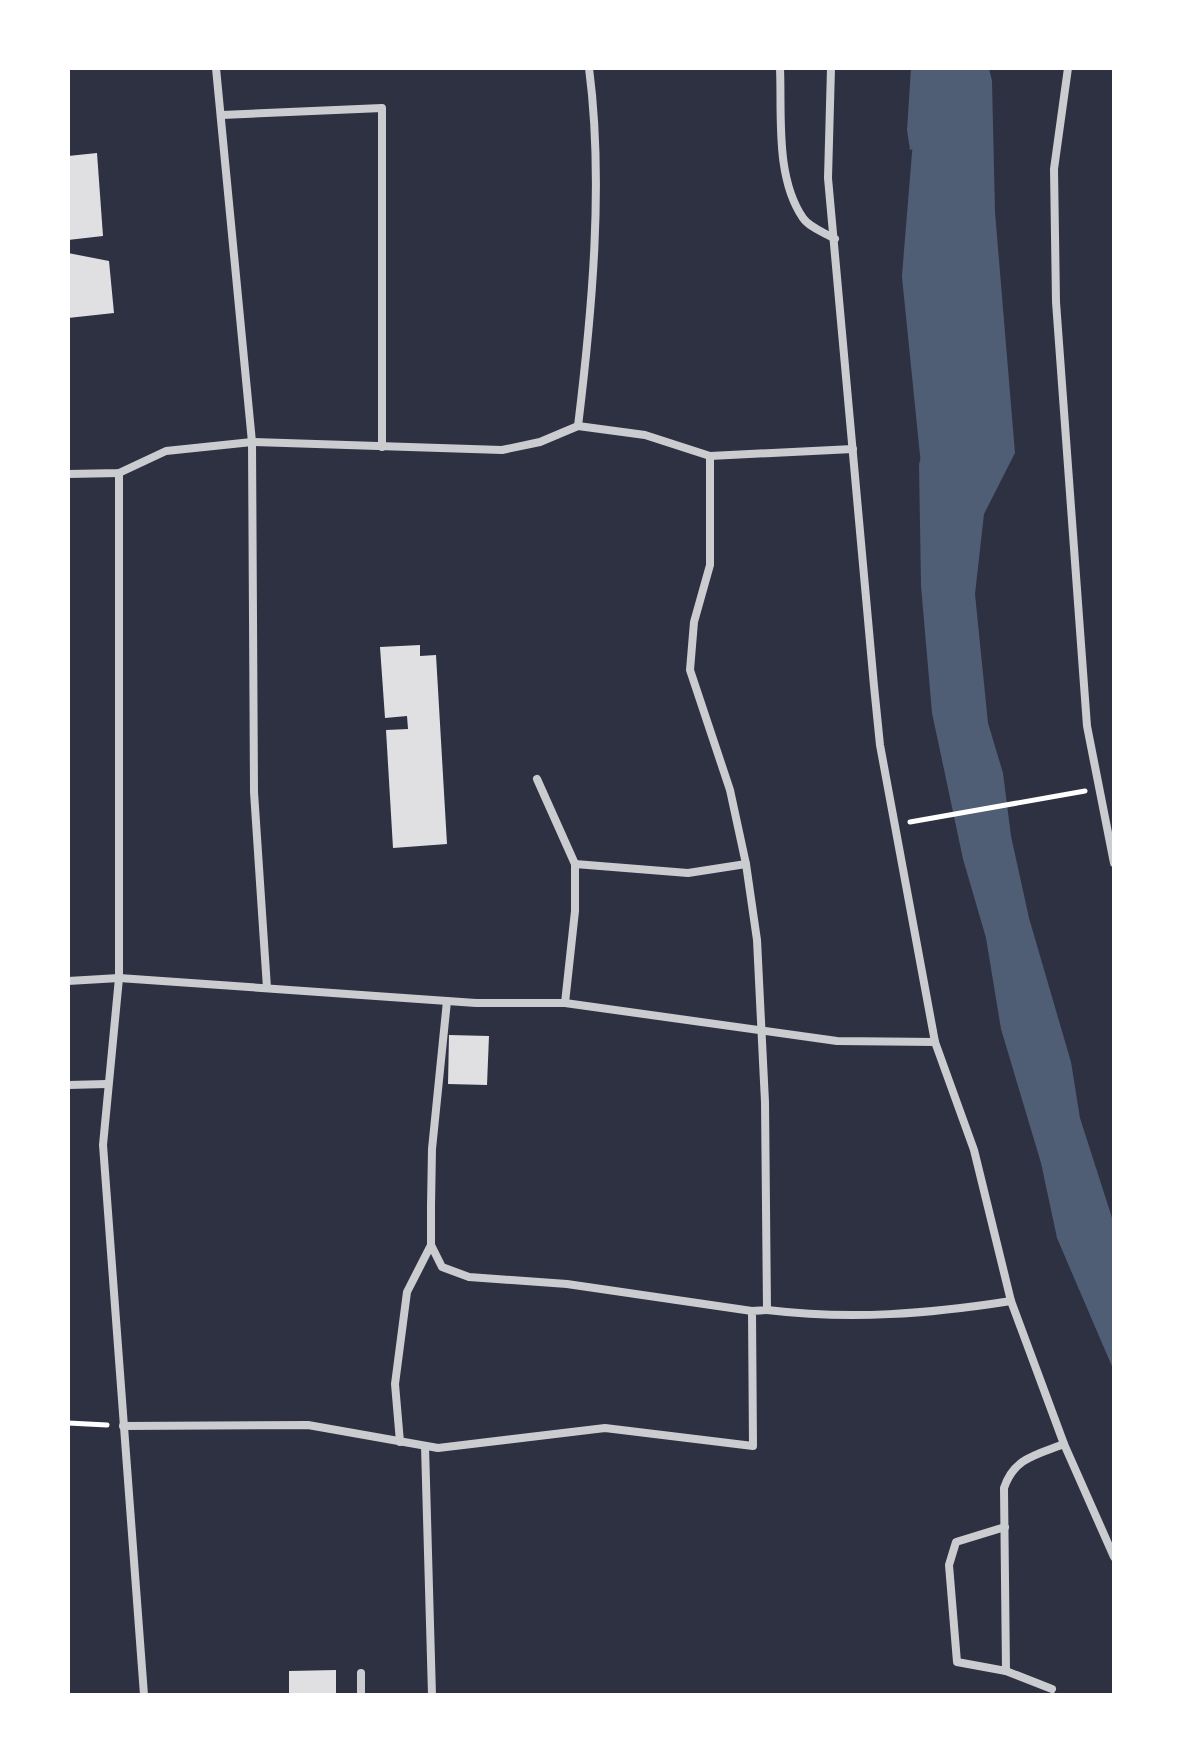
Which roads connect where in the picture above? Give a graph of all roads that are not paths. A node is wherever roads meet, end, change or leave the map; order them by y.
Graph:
1 (216, 68) edge
2 (589, 68) edge
3 (780, 68) edge
4 (831, 68) edge
5 (1068, 68) edge
6 (222, 115) junction
7 (835, 239) junction
8 (578, 426) junction
9 (252, 442) junction
10 (382, 447) junction
11 (853, 449) junction
12 (710, 456) junction
13 (119, 473) junction
14 (68, 474) edge
15 (537, 779) dead end
16 (1104, 796) junction
17 (1114, 796) edge
18 (1114, 863) edge
19 (575, 864) junction
20 (746, 864) junction
21 (119, 978) junction
22 (68, 981) edge
23 (267, 988) junction
24 (447, 1001) junction
25 (565, 1003) junction
26 (760, 1030) junction
27 (935, 1042) junction
28 (107, 1084) junction
29 (68, 1085) edge
30 (431, 1245) junction
31 (1011, 1301) junction
32 (767, 1310) junction
33 (752, 1311) junction
34 (123, 1426) junction
35 (400, 1442) junction
36 (1064, 1444) junction
37 (425, 1446) junction
38 (1005, 1527) junction
39 (1114, 1557) edge
40 (1006, 1671) junction
41 (361, 1673) dead end
42 (1052, 1689) dead end
43 (144, 1695) edge
44 (361, 1695) edge
45 (432, 1695) edge

1 - 6 street
2 - 8 street
3 - 7 street
4 - 7 street
5 - 16 street
6 - 9 street
6 - 10 street
7 - 11 street
8 - 10 street
8 - 12 street
9 - 10 street
9 - 13 street
9 - 23 street
11 - 12 street
11 - 27 street
12 - 20 street
13 - 14 street
13 - 21 street
15 - 19 street
16 - 17 street
16 - 18 street
19 - 20 street
19 - 25 street
20 - 26 street
21 - 22 street
21 - 23 street
21 - 28 street
23 - 24 street
24 - 25 street
24 - 30 street
25 - 26 street
26 - 27 street
26 - 32 street
27 - 31 street
28 - 29 street
28 - 34 street
30 - 33 street
30 - 35 street
31 - 32 street
31 - 36 street
32 - 33 street
33 - 37 street
34 - 35 street
34 - 43 street
35 - 37 street
36 - 38 street
36 - 39 street
37 - 45 street
38 - 40 street
38 - 40 street
40 - 42 street
41 - 44 street

